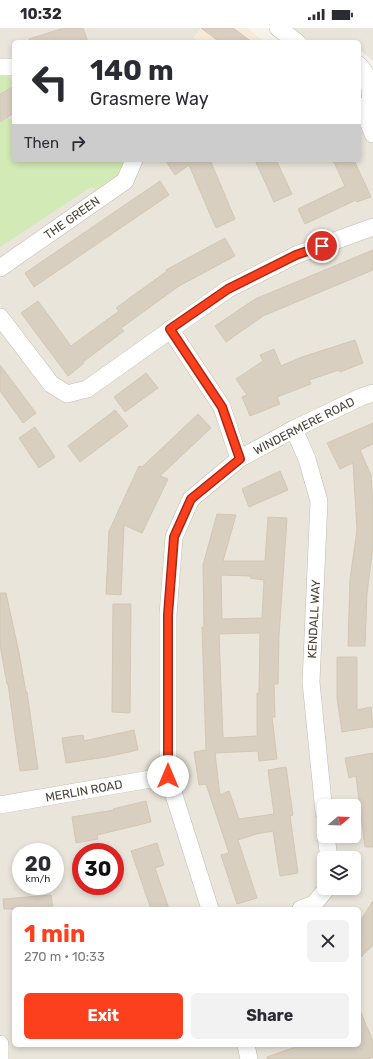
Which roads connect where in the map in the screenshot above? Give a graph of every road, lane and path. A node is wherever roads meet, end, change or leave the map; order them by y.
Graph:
1 (278, 28) edge
2 (294, 40) edge
3 (0, 67) edge
4 (12, 67) edge
5 (361, 68) edge
6 (362, 110) edge
7 (373, 134) edge
8 (133, 162) edge
9 (373, 227) edge
10 (0, 268) edge
11 (0, 317) edge
12 (170, 329) junction
13 (373, 393) edge
14 (294, 429) junction
15 (240, 459) junction
16 (168, 776) junction
17 (323, 799) edge
18 (0, 805) edge
19 (321, 895) edge
20 (209, 907) edge
21 (306, 907) edge
22 (0, 1044) edge
23 (246, 1047) edge
24 (0, 1059) edge
25 (249, 1059) edge

1 - 2 street
3 - 4 street
5 - 6 street
6 - 7 street
8 - 10 street, THE GREEN
9 - 12 street
11 - 12 street
12 - 15 street
13 - 14 street, WINDERMERE ROAD
14 - 15 street, WINDERMERE ROAD
14 - 17 street, KENDALL WAY
15 - 16 street, WINDERMERE ROAD
16 - 18 street, MERLIN ROAD
16 - 20 street, WINDERMERE ROAD
19 - 21 street
22 - 24 street
23 - 25 street

